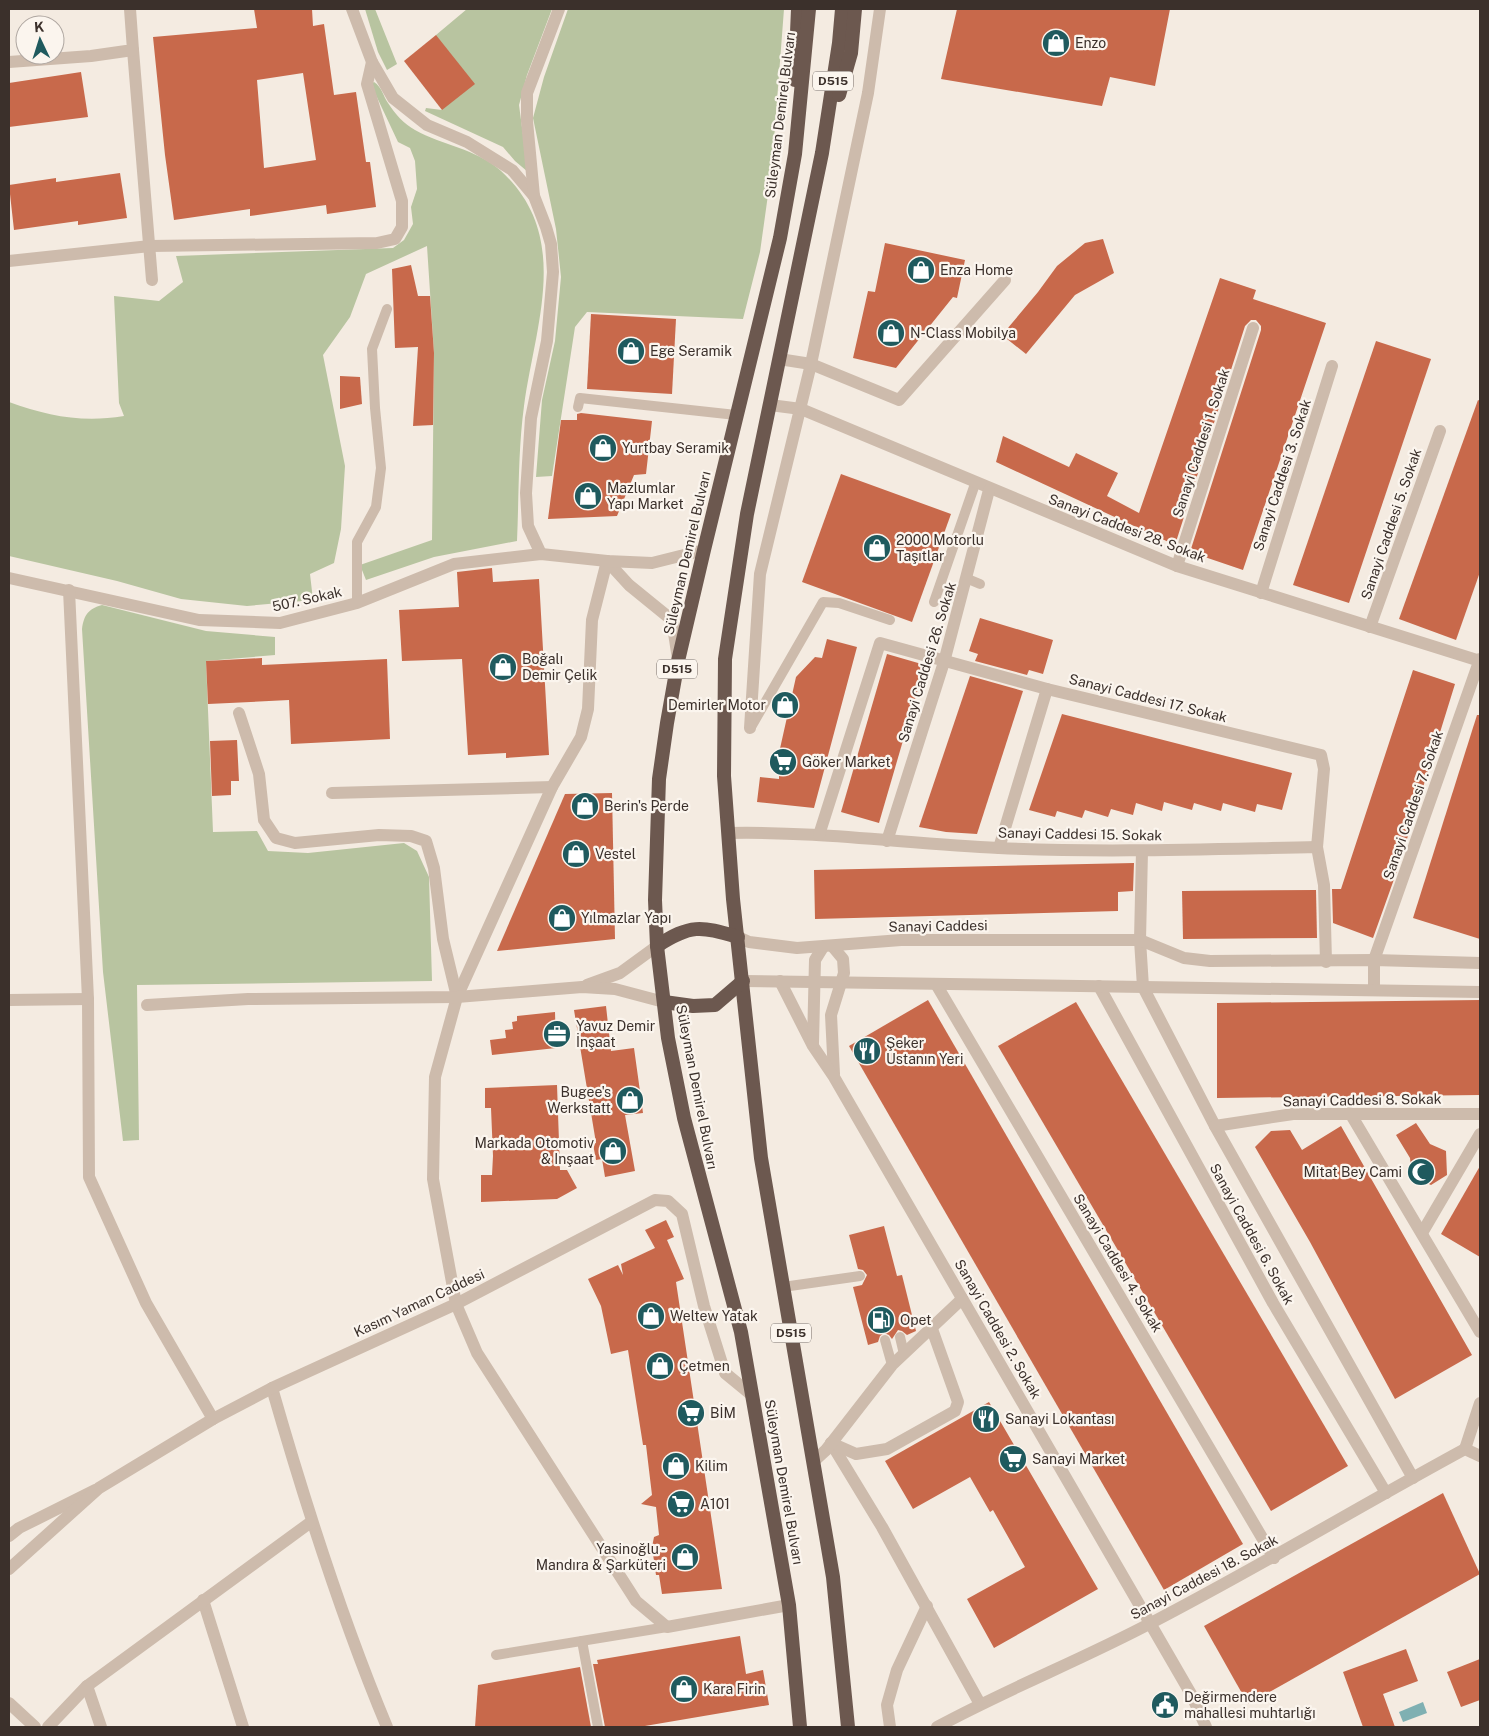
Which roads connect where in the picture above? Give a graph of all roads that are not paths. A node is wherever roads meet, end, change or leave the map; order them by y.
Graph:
1 (130, 9) edge
2 (352, 9) edge
3 (559, 9) edge
4 (798, 9) edge
5 (810, 9) edge
6 (842, 9) edge
7 (855, 9) edge
8 (880, 9) edge
9 (133, 50) junction
10 (9, 62) edge
11 (372, 62) junction
12 (795, 154) junction
13 (822, 154) junction
14 (534, 196) junction
15 (150, 246) junction
16 (9, 261) edge
17 (152, 280) dead end
18 (1005, 280) dead end
19 (387, 309) dead end
20 (1253, 328) dead end
21 (779, 359) junction
22 (811, 364) junction
23 (1332, 366) dead end
24 (770, 405) junction
25 (578, 407) dead end
26 (801, 409) junction
27 (736, 416) junction
28 (1440, 431) dead end
29 (975, 484) junction
30 (989, 490) junction
31 (704, 550) junction
32 (541, 554) junction
33 (607, 562) junction
34 (1177, 566) junction
35 (9, 578) edge
36 (968, 579) junction
37 (980, 584) dead end
38 (69, 590) junction
39 (1261, 593) junction
40 (934, 602) dead end
41 (357, 603) junction
42 (890, 620) dead end
43 (1370, 628) junction
44 (1480, 660) edge
45 (678, 661) junction
46 (944, 662) junction
47 (1047, 689) junction
48 (239, 713) dead end
49 (750, 728) joint
50 (552, 787) junction
51 (332, 793) dead end
52 (728, 833) junction
53 (819, 835) junction
54 (887, 841) junction
55 (1317, 847) junction
56 (999, 848) junction
57 (1142, 851) junction
58 (738, 937) junction
59 (1140, 940) junction
60 (657, 946) junction
61 (828, 947) junction
62 (1374, 960) junction
63 (1326, 962) junction
64 (1480, 963) edge
65 (743, 981) junction
66 (780, 981) junction
67 (815, 982) junction
68 (839, 982) junction
69 (936, 984) junction
70 (1099, 986) junction
71 (582, 987) junction
72 (1143, 987) junction
73 (1374, 990) junction
74 (1480, 992) edge
75 (457, 997) junction
76 (88, 998) junction
77 (9, 1000) edge
78 (664, 1002) junction
79 (147, 1005) dead end
80 (813, 1046) junction
81 (834, 1077) junction
82 (1350, 1113) junction
83 (1480, 1114) edge
84 (1215, 1126) junction
85 (1480, 1134) edge
86 (1422, 1233) junction
87 (857, 1280) dead end
88 (783, 1287) junction
89 (962, 1300) junction
90 (456, 1304) junction
91 (932, 1329) junction
92 (1480, 1332) edge
93 (900, 1337) dead end
94 (885, 1340) dead end
95 (904, 1354) junction
96 (892, 1365) junction
97 (272, 1388) junction
98 (753, 1396) junction
99 (1480, 1402) edge
100 (213, 1420) junction
101 (831, 1443) junction
102 (1466, 1449) junction
103 (1480, 1456) edge
104 (814, 1461) junction
105 (1413, 1478) junction
106 (99, 1488) junction
107 (1386, 1493) junction
108 (311, 1522) junction
109 (9, 1536) edge
110 (1274, 1558) junction
111 (9, 1569) edge
112 (204, 1600) junction
113 (789, 1605) junction
114 (927, 1606) junction
115 (1150, 1624) junction
116 (667, 1627) junction
117 (582, 1641) junction
118 (496, 1655) dead end
119 (87, 1686) junction
120 (9, 1703) edge
121 (980, 1704) junction
122 (35, 1727) edge
123 (48, 1727) edge
124 (101, 1727) edge
125 (243, 1727) edge
126 (388, 1727) edge
127 (598, 1727) edge
128 (800, 1727) edge
129 (848, 1727) edge
130 (890, 1727) edge
131 (937, 1727) edge
132 (1206, 1727) edge

1 - 9 street
2 - 11 street
3 - 14 street
4 - 12 highway
5 - 12 highway, Süleyman Demirel Bulvarı / D515
6 - 13 highway, D515
7 - 13 highway
8 - 22 street
9 - 10 street
9 - 15 street
11 - 14 street
11 - 15 street
12 - 27 highway, Süleyman Demirel Bulvarı / D515
13 - 21 highway, D515
14 - 32 street
15 - 16 street
15 - 17 street
18 - 22 street
19 - 41 lane
20 - 34 street, Sanayi Caddesi 1. Sokak
21 - 22 street
21 - 24 highway, D515
22 - 26 street
23 - 39 street, Sanayi Caddesi 3. Sokak
24 - 26 street, Sanayi Caddesi 28. Sokak
24 - 52 highway, D515
25 - 27 lane
26 - 29 street, Sanayi Caddesi 28. Sokak
26 - 49 street
27 - 31 highway, Süleyman Demirel Bulvarı / D515
28 - 43 street, Sanayi Caddesi 5. Sokak
29 - 30 street, Sanayi Caddesi 28. Sokak
29 - 40 lane
30 - 34 street, Sanayi Caddesi 28. Sokak
30 - 36 street, Sanayi Caddesi 26. Sokak
31 - 33 street, 507. Sokak
31 - 45 highway, Süleyman Demirel Bulvarı / D515
32 - 33 street, 507. Sokak
32 - 41 street, 507. Sokak
33 - 45 street
33 - 50 street
34 - 39 street, Sanayi Caddesi 28. Sokak
35 - 38 street, 507. Sokak
36 - 37 lane
36 - 46 street, Sanayi Caddesi 26. Sokak
38 - 41 street, 507. Sokak
38 - 76 street
39 - 43 street, Sanayi Caddesi 28. Sokak
42 - 49 lane
43 - 44 street, Sanayi Caddesi 28. Sokak
44 - 62 street, Sanayi Caddesi 7. Sokak
45 - 60 highway, Süleyman Demirel Bulvarı / D515
46 - 47 street, Sanayi Caddesi 17. Sokak
46 - 53 street, Sanayi Caddesi 17. Sokak
46 - 54 street, Sanayi Caddesi 26. Sokak
47 - 55 street, Sanayi Caddesi 17. Sokak
47 - 56 street
48 - 75 street
50 - 51 street
50 - 75 street
52 - 53 street, Sanayi Caddesi 15. Sokak
52 - 58 highway, D515
53 - 54 street, Sanayi Caddesi 15. Sokak
54 - 56 street, Sanayi Caddesi 15. Sokak
55 - 57 street, Sanayi Caddesi 15. Sokak
55 - 63 street
56 - 57 street, Sanayi Caddesi 15. Sokak
57 - 59 street
58 - 60 highway
58 - 61 street, Sanayi Caddesi
58 - 65 highway, D515
59 - 61 street, Sanayi Caddesi
59 - 63 street, Sanayi Caddesi
59 - 72 street
60 - 71 street
60 - 78 highway, Süleyman Demirel Bulvarı / D515
61 - 67 street
61 - 68 street
62 - 63 street, Sanayi Caddesi
62 - 64 street, Sanayi Caddesi
62 - 73 street
65 - 66 street
65 - 78 highway
65 - 88 highway, D515
66 - 67 street
66 - 80 street, Sanayi Caddesi 2. Sokak
67 - 68 street
67 - 80 street
68 - 69 street
68 - 81 street, Sanayi Caddesi 2. Sokak
69 - 70 street
69 - 110 street, Sanayi Caddesi 4. Sokak
70 - 72 street
70 - 107 street, Sanayi Caddesi 6. Sokak
71 - 75 street
71 - 78 street
72 - 73 street
72 - 84 street, Sanayi Caddesi 6. Sokak
73 - 74 street
75 - 79 street
75 - 90 street
76 - 77 street
76 - 100 street
78 - 98 highway, Süleyman Demirel Bulvarı / D515
80 - 81 street, Sanayi Caddesi 2. Sokak
81 - 89 street, Sanayi Caddesi 2. Sokak
82 - 83 street, Sanayi Caddesi 8. Sokak
82 - 84 street, Sanayi Caddesi 8. Sokak
82 - 86 street
84 - 105 street, Sanayi Caddesi 6. Sokak
85 - 86 street
86 - 92 street
87 - 88 lane
88 - 104 highway, D515
89 - 91 street
89 - 115 street, Sanayi Caddesi 2. Sokak
90 - 97 street, Kasım Yaman Caddesi
90 - 98 street, Kasım Yaman Caddesi
90 - 116 street
91 - 95 street
91 - 101 street
93 - 95 lane
94 - 96 lane
95 - 96 street
96 - 101 street
97 - 100 street, Kasım Yaman Caddesi
97 - 108 street
98 - 113 highway, Süleyman Demirel Bulvarı / D515
99 - 102 street
100 - 106 street, Kasım Yaman Caddesi
101 - 104 street
101 - 114 street
102 - 103 street
102 - 105 street, Sanayi Caddesi 18. Sokak
104 - 129 highway, D515
105 - 107 street, Sanayi Caddesi 18. Sokak
106 - 109 street
106 - 111 street, Kasım Yaman Caddesi
107 - 110 street, Sanayi Caddesi 18. Sokak
108 - 112 street
108 - 126 street
110 - 115 street, Sanayi Caddesi 18. Sokak
112 - 119 street
112 - 125 street
113 - 116 street
113 - 128 highway, Süleyman Demirel Bulvarı / D515
114 - 121 street
114 - 130 street
115 - 121 street, Sanayi Caddesi 18. Sokak
115 - 132 street, Sanayi Caddesi 2. Sokak
116 - 117 lane
117 - 118 lane
117 - 127 lane
119 - 123 street
119 - 124 street
120 - 122 street
121 - 131 street, Sanayi Caddesi 18. Sokak

